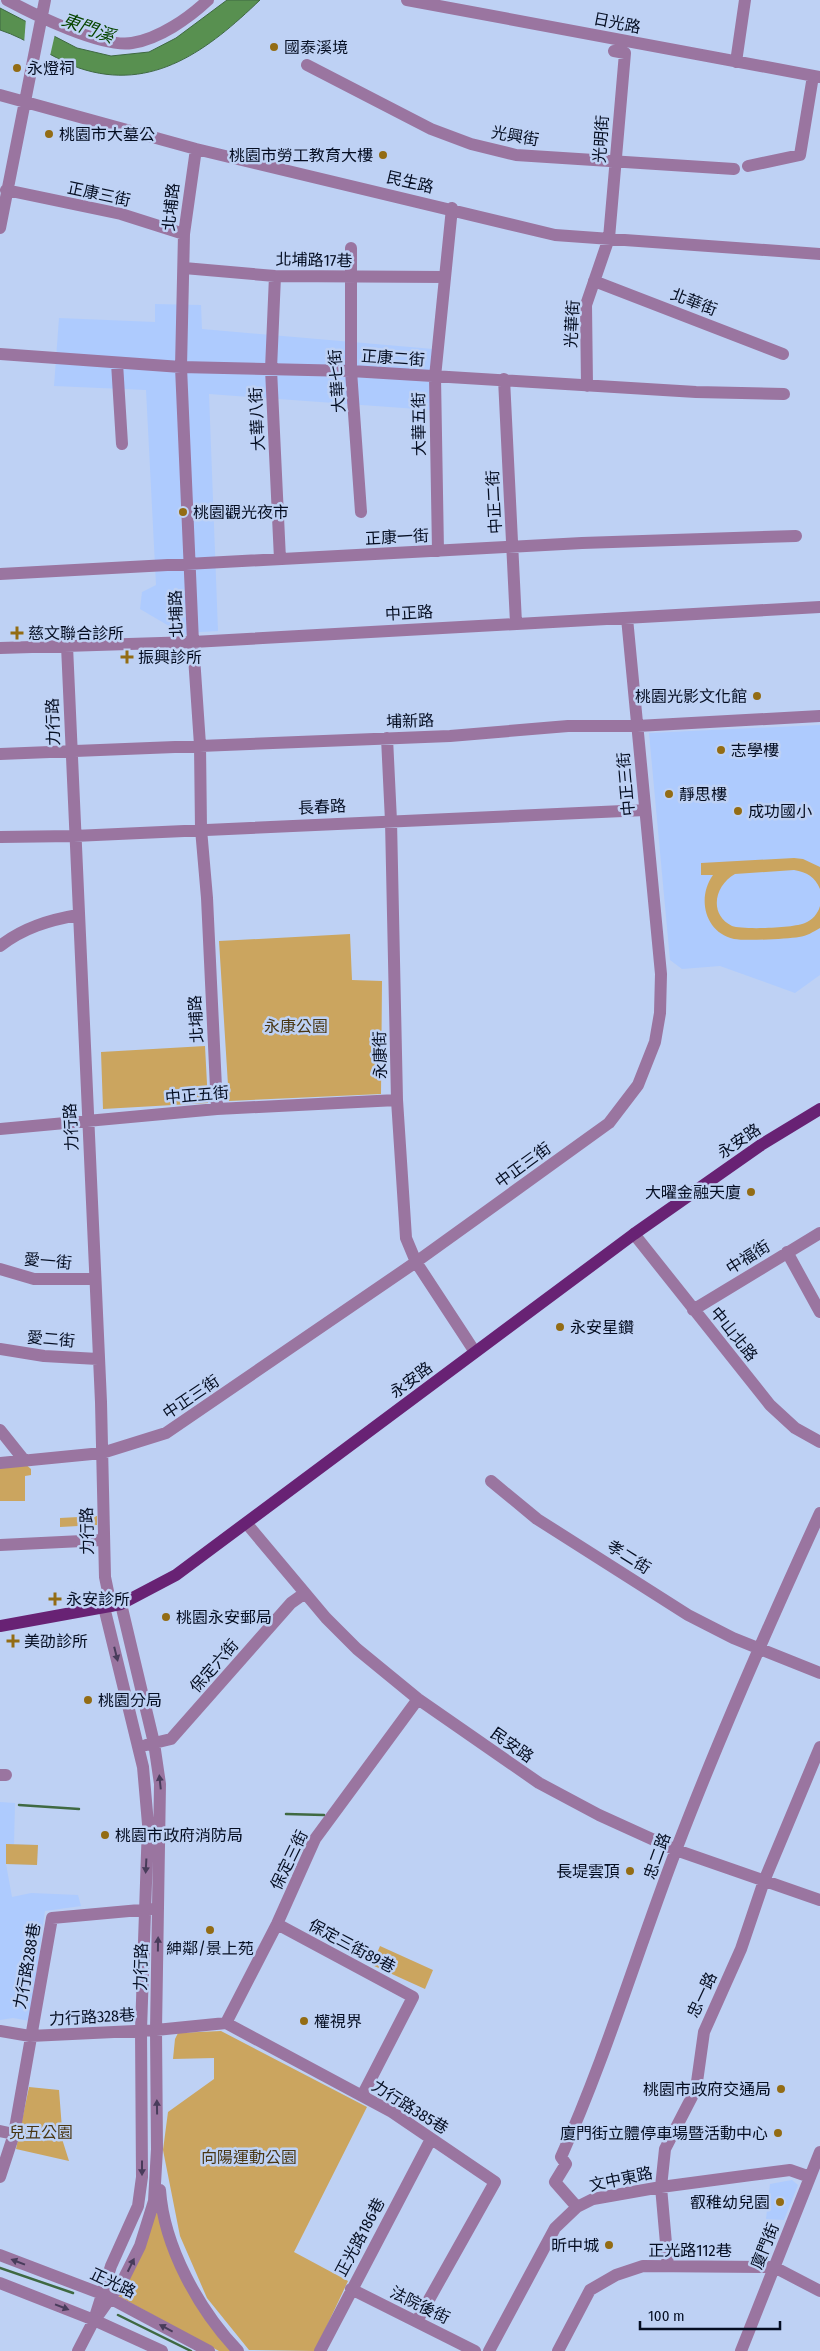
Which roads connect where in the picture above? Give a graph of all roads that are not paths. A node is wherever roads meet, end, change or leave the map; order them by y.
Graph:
1 (7, 0) edge
2 (44, 0) edge
3 (208, 0) edge
4 (407, 0) edge
5 (745, 0) edge
6 (447, 3) edge
7 (41, 20) junction
8 (614, 51) dead end
9 (736, 62) junction
10 (308, 65) dead end
11 (817, 77) edge
12 (0, 95) edge
13 (26, 102) junction
14 (196, 148) junction
15 (616, 163) junction
16 (748, 166) dead end
17 (734, 169) dead end
18 (6, 190) junction
19 (452, 208) junction
20 (0, 228) edge
21 (184, 234) junction
22 (609, 238) junction
23 (351, 248) dead end
24 (820, 254) edge
25 (184, 268) junction
26 (275, 276) junction
27 (350, 277) junction
28 (445, 277) junction
29 (594, 281) junction
30 (0, 354) edge
31 (783, 354) dead end
32 (117, 364) junction
33 (181, 367) junction
34 (271, 369) junction
35 (351, 371) junction
36 (435, 377) junction
37 (504, 379) junction
38 (587, 386) junction
39 (784, 394) dead end
40 (122, 444) dead end
41 (361, 512) dead end
42 (796, 536) dead end
43 (513, 547) junction
44 (438, 551) junction
45 (280, 559) junction
46 (190, 565) junction
47 (0, 574) edge
48 (820, 607) edge
49 (626, 618) junction
50 (516, 623) junction
51 (193, 642) junction
52 (67, 646) junction
53 (0, 648) edge
54 (820, 716) edge
55 (637, 726) junction
56 (387, 738) junction
57 (200, 745) junction
58 (71, 753) junction
59 (0, 754) edge
60 (645, 810) junction
61 (391, 821) junction
62 (201, 829) junction
63 (74, 836) junction
64 (0, 837) edge
65 (78, 915) junction
66 (0, 946) edge
67 (397, 1100) junction
68 (217, 1109) junction
69 (820, 1109) edge
70 (87, 1121) junction
71 (0, 1129) edge
72 (820, 1233) edge
73 (634, 1234) junction
74 (787, 1252) junction
75 (416, 1262) junction
76 (0, 1269) edge
77 (95, 1279) junction
78 (693, 1310) junction
79 (820, 1312) edge
80 (0, 1349) edge
81 (475, 1352) junction
82 (98, 1359) junction
83 (0, 1430) edge
84 (820, 1442) edge
85 (102, 1453) junction
86 (24, 1460) junction
87 (0, 1463) edge
88 (491, 1481) dead end
89 (820, 1513) edge
90 (247, 1524) junction
91 (103, 1540) junction
92 (0, 1545) edge
93 (304, 1593) junction
94 (112, 1606) junction
95 (0, 1626) edge
96 (758, 1648) junction
97 (820, 1673) edge
98 (418, 1699) junction
99 (154, 1743) junction
100 (820, 1747) edge
101 (139, 1748) junction
102 (676, 1850) junction
103 (764, 1881) junction
104 (820, 1900) edge
105 (159, 1909) junction
106 (143, 1910) junction
107 (277, 1924) junction
108 (226, 2023) junction
109 (141, 2030) junction
110 (156, 2030) junction
111 (0, 2031) edge
112 (30, 2036) junction
113 (362, 2096) junction
114 (0, 2131) edge
115 (14, 2134) junction
116 (430, 2139) junction
117 (157, 2149) junction
118 (820, 2152) edge
119 (0, 2177) edge
120 (810, 2177) junction
121 (661, 2187) junction
122 (577, 2207) junction
123 (0, 2255) edge
124 (668, 2266) junction
125 (774, 2267) junction
126 (0, 2283) edge
127 (351, 2289) junction
128 (820, 2290) edge
129 (106, 2296) junction
130 (94, 2320) junction
131 (418, 2321) junction
132 (78, 2351) edge
133 (162, 2351) edge
134 (209, 2351) edge
135 (238, 2351) edge
136 (320, 2351) edge
137 (475, 2351) edge
138 (489, 2351) edge
139 (558, 2351) edge
140 (741, 2351) edge

1 - 7 street
2 - 7 street
3 - 7 street
4 - 6 street, 日光路
5 - 9 street
6 - 9 street, 日光路
7 - 13 street
8 - 15 street, 光明街
9 - 11 street, 日光路
10 - 15 street, 光興街
11 - 16 street
12 - 13 street, 民生路
13 - 14 street, 民生路
13 - 18 street
14 - 19 street, 民生路
14 - 21 street, 北埔路
15 - 17 street, 光興街
15 - 22 street, 光明街
18 - 20 street
18 - 21 street, 正康三街
19 - 22 street, 民生路
19 - 28 street, 大華五街
21 - 25 street, 北埔路
22 - 24 street, 民生路
22 - 29 street, 光華街
23 - 27 street, 大華七街
25 - 26 street, 北埔路17巷
25 - 33 street, 北埔路
26 - 27 street, 北埔路17巷
26 - 34 street, 大華八街
27 - 28 street, 北埔路17巷
27 - 35 street, 大華七街
28 - 36 street, 大華五街
29 - 31 street, 北華街
29 - 38 street, 光華街
30 - 32 street, 正康二街
32 - 33 street, 正康二街
32 - 40 street
33 - 34 street, 正康二街
33 - 46 street, 北埔路
34 - 35 street, 正康二街
34 - 45 street, 大華八街
35 - 36 street, 正康二街
35 - 41 street, 大華七街
36 - 37 street, 正康二街
36 - 44 street, 大華五街
37 - 38 street, 正康二街
37 - 43 street, 中正二街
38 - 39 street, 正康二街
42 - 43 street, 正康一街
43 - 44 street, 正康一街
43 - 50 street, 中正二街
44 - 45 street, 正康一街
45 - 46 street, 正康一街
46 - 47 street, 正康一街
46 - 51 street, 北埔路
48 - 49 street, 中正路
49 - 50 street, 中正路
49 - 55 street, 中正三街
50 - 51 street, 中正路
51 - 52 street, 中正路
51 - 57 street, 北埔路
52 - 53 street, 中正路
52 - 58 street, 力行路
54 - 55 street, 埔新路
55 - 56 street, 埔新路
55 - 60 street, 中正三街
56 - 57 street, 埔新路
56 - 61 street, 永康街
57 - 58 street, 埔新路
57 - 62 street, 北埔路
58 - 59 street, 埔新路
58 - 63 street, 力行路
60 - 61 street, 長春路
60 - 75 street, 中正三街
61 - 62 street, 長春路
61 - 67 street, 永康街
62 - 63 street, 長春路
62 - 68 street, 北埔路
63 - 64 street, 長春路
63 - 65 street, 力行路
65 - 66 street
65 - 70 street, 力行路
67 - 68 street, 中正五街
67 - 75 street, 永康街
68 - 70 street, 中正五街
69 - 73 main road, 永安路
70 - 71 street, 中正五街
70 - 77 street, 力行路
72 - 74 street, 中福街
73 - 78 street, 中山北路
73 - 81 main road, 永安路
74 - 78 street, 中福街
74 - 79 street
75 - 81 street, 永康街
75 - 85 street, 中正三街
76 - 77 street, 愛一街
77 - 82 street, 力行路
78 - 84 street, 中山北路
80 - 82 street, 愛二街
81 - 90 main road, 永安路
82 - 85 street, 力行路
83 - 86 street
85 - 86 street, 中正三街
85 - 91 street, 力行路
86 - 87 street, 中正三街
88 - 96 street, 孝二街
89 - 96 street, 忠二路
90 - 93 street, 民安路
90 - 94 main road, 永安路
91 - 92 street
91 - 94 street, 力行路
93 - 98 street, 民安路
93 - 99 street, 保定六街
94 - 95 main road, 永安路
94 - 99 street, 力行路
94 -> 101 street, 力行路
96 - 97 street, 孝二街
96 - 102 street, 忠二路
98 - 102 street, 民安路
98 - 107 street, 保定三街
99 - 101 street, 保定六街
105 -> 99 street, 力行路
100 - 103 street, 忠一路
101 -> 106 street, 力行路
102 - 103 street, 民安路
102 - 122 street, 忠二路
103 - 104 street, 民安路
103 - 121 street, 忠一路
105 - 106 street, 力行路288巷
110 -> 105 street, 力行路
106 - 109 street, 力行路
106 - 112 street, 力行路288巷
107 - 108 street, 保定三街
107 - 113 street, 保定三街89巷
108 - 110 street
108 - 113 street, 力行路385巷
109 - 110 street, 力行路328巷
109 - 112 street, 力行路328巷
109 -> 129 street, 力行路
117 -> 110 street, 力行路
111 - 112 street, 力行路328巷
112 - 115 street
113 - 116 street, 力行路385巷
114 - 115 street
115 - 119 street
116 - 127 street, 正光路186巷
116 - 131 street, 力行路385巷
129 -> 117 street, 力行路
117 - 135 street
118 - 120 street, 廈門街
120 - 121 street, 文中東路
120 - 125 street, 廈門街
121 - 122 street, 文中東路
121 - 124 street, 忠一路
122 - 138 street, 文中東路
129 -> 123 street, 正光路
124 - 125 street, 正光路112巷
124 - 139 street, 正光路112巷
125 - 128 street
125 - 140 street, 廈門街
126 -> 130 street
127 - 131 street, 法院後街
127 - 136 street, 正光路186巷
129 - 130 street, 力行路
134 -> 129 street, 正光路
130 - 132 street, 力行路
130 - 133 street
131 - 137 street, 法院後街

